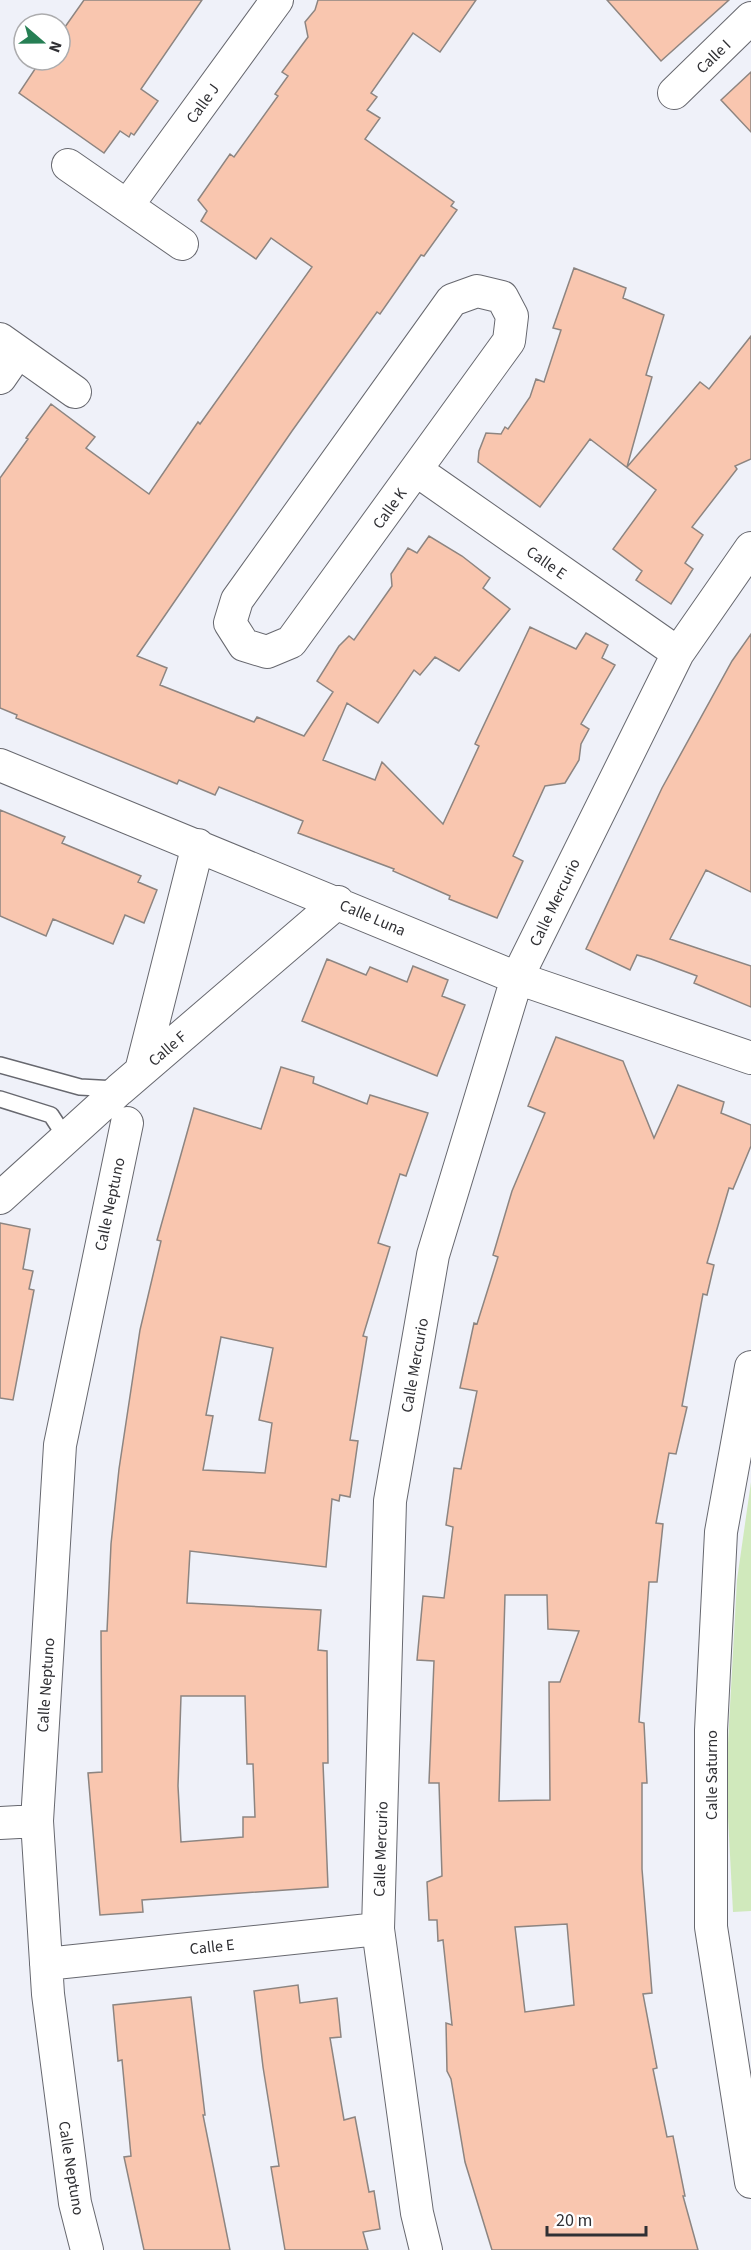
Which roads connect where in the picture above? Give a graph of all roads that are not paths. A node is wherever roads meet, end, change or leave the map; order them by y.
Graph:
1 (277, 0) edge
2 (751, 18) edge
3 (674, 93) dead end
4 (68, 165) dead end
5 (127, 206) junction
6 (182, 244) dead end
7 (9, 346) edge
8 (0, 378) edge
9 (75, 392) dead end
10 (416, 470) junction
11 (751, 548) edge
12 (678, 653) junction
13 (0, 765) edge
14 (198, 845) junction
15 (338, 902) junction
16 (517, 978) junction
17 (751, 1058) edge
18 (0, 1065) edge
19 (130, 1080) junction
20 (0, 1099) edge
21 (126, 1123) dead end
22 (66, 1138) junction
23 (0, 1198) edge
24 (751, 1367) edge
25 (37, 1821) junction
26 (0, 1823) edge
27 (378, 1929) junction
28 (46, 1964) junction
29 (751, 2182) edge
30 (87, 2250) edge
31 (426, 2250) edge

1 - 5 street, Calle J
2 - 3 street, Calle I
4 - 5 street
5 - 6 street
7 - 8 street
7 - 9 street
10 - 10 street, Calle K
10 - 12 street, Calle E
11 - 12 street, Calle Mercurio
12 - 16 street, Calle Mercurio
13 - 14 street, Calle Luna
14 - 15 street, Calle Luna
14 - 19 street
15 - 16 street, Calle Luna
15 - 19 street, Calle F
16 - 17 street, Calle Luna
16 - 27 street, Calle Mercurio
18 - 19 lane
19 - 22 street, Calle F
20 - 22 lane
21 - 25 street, Calle Neptuno
22 - 23 street, Calle F
24 - 29 street, Calle Saturno
25 - 26 street
25 - 28 street, Calle Neptuno
27 - 28 street, Calle E
27 - 31 street, Calle Mercurio
28 - 30 street, Calle Neptuno

